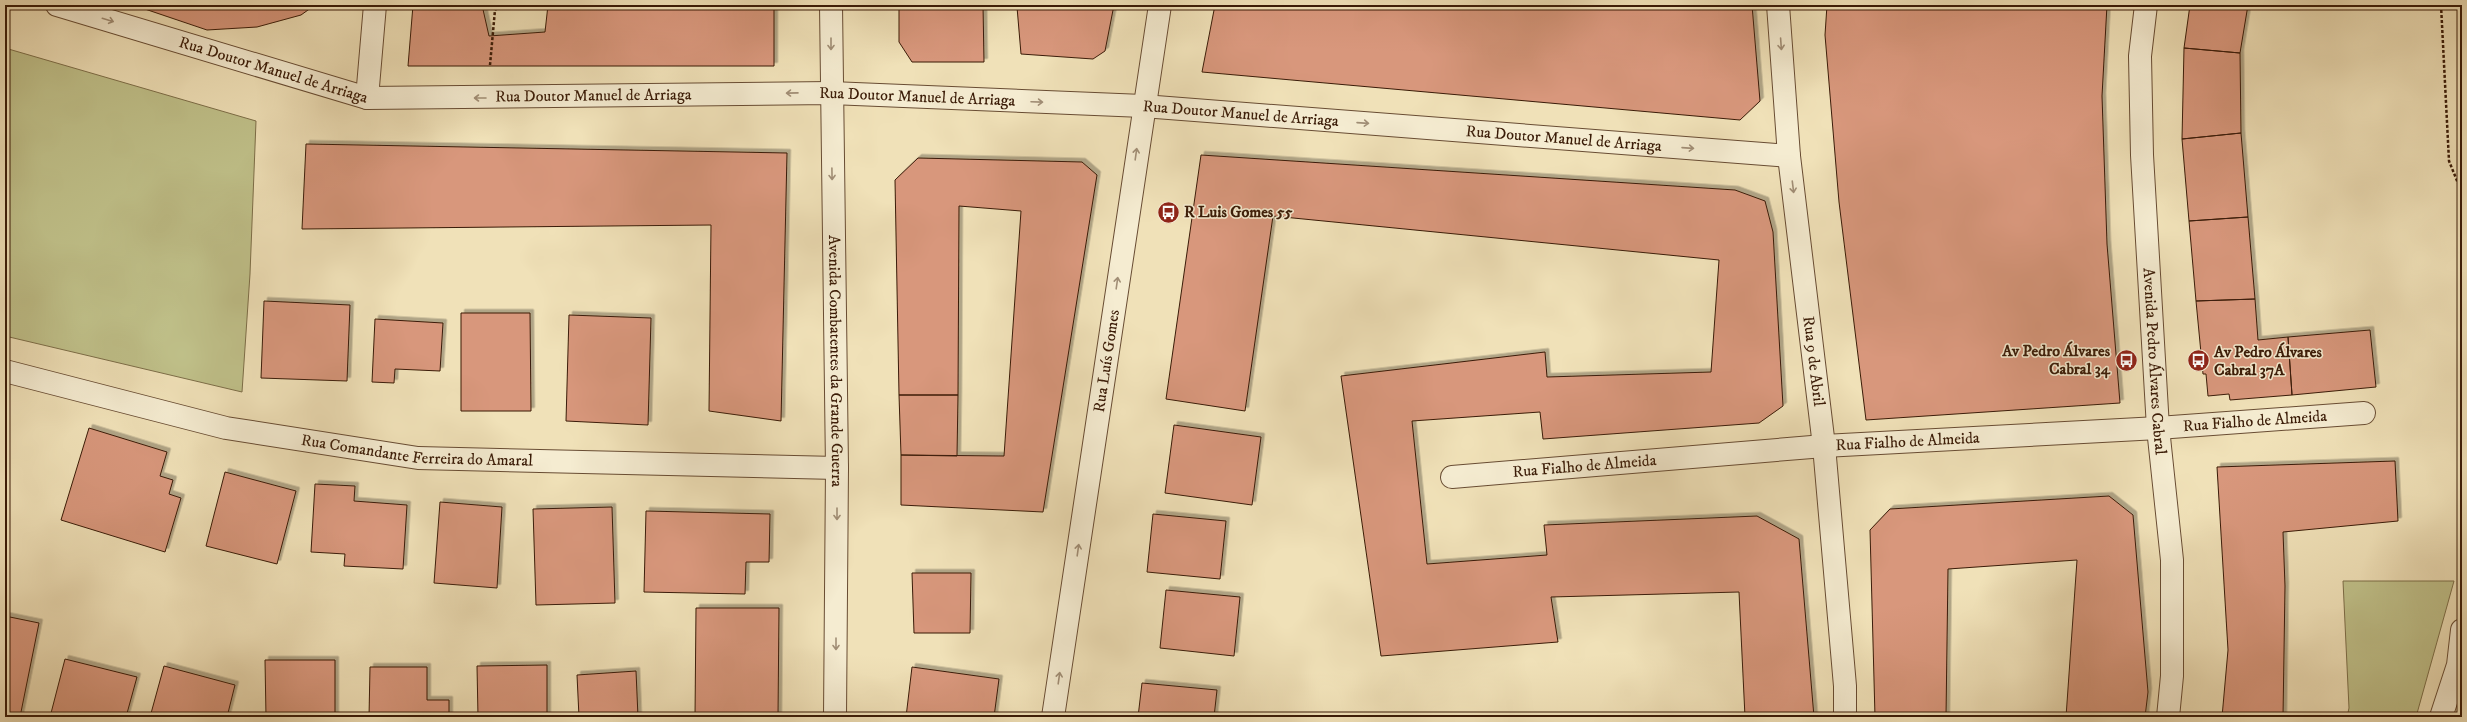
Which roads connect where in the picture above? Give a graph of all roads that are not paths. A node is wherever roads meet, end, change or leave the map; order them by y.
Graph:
1 (57, 5) edge
2 (375, 5) edge
3 (831, 5) edge
4 (1160, 5) edge
5 (1778, 5) edge
6 (2146, 5) edge
7 (830, 93) junction
8 (367, 98) junction
9 (1143, 106) junction
10 (1789, 156) junction
11 (5, 370) edge
12 (2364, 413) dead end
13 (2158, 428) junction
14 (1824, 446) junction
15 (837, 468) junction
16 (1452, 477) dead end
17 (2462, 630) edge
18 (836, 717) edge
19 (1053, 717) edge
20 (1845, 717) edge
21 (2168, 717) edge
22 (2441, 717) edge

1 -> 8 street, Rua Doutor Manuel de Arriaga
2 - 8 street
3 -> 7 street, Avenida Combatentes da Grande Guerra
4 - 9 street, Rua Luís Gomes
5 -> 10 street, Rua 9 de Abril
6 - 13 street, Avenida Pedro Álvares Cabral
7 -> 8 street, Rua Doutor Manuel de Arriaga
7 -> 9 street, Rua Doutor Manuel de Arriaga
7 -> 15 street, Avenida Combatentes da Grande Guerra
9 -> 10 street, Rua Doutor Manuel de Arriaga
19 -> 9 street, Rua Luís Gomes
10 -> 14 street, Rua 9 de Abril
11 - 15 street, Rua Comandante Ferreira do Amaral
12 - 13 street, Rua Fialho de Almeida
13 - 14 street, Rua Fialho de Almeida
13 - 21 street, Avenida Pedro Álvares Cabral
14 - 16 street, Rua Fialho de Almeida
14 - 20 street, Rua 9 de Abril
15 -> 18 street, Avenida Combatentes da Grande Guerra
17 - 22 street

